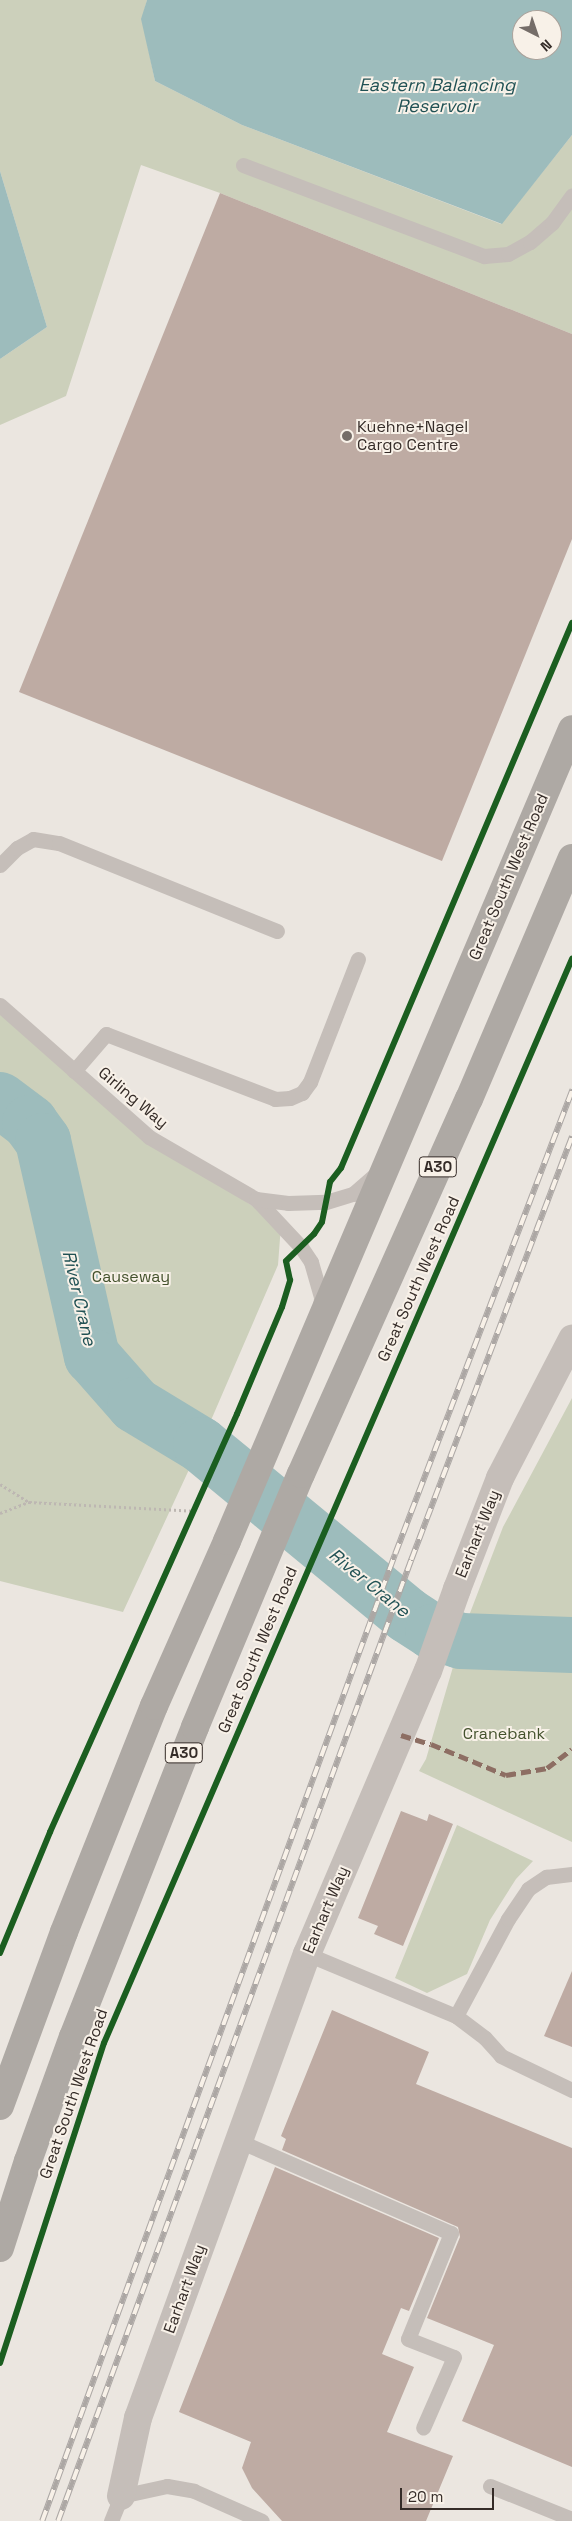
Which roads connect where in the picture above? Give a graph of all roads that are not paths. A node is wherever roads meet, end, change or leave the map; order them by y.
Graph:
1 (243, 166) dead end
2 (572, 196) edge
3 (572, 730) edge
4 (572, 858) edge
5 (0, 865) edge
6 (277, 931) dead end
7 (358, 960) dead end
8 (0, 1005) edge
9 (74, 1071) junction
10 (390, 1156) junction
11 (256, 1199) junction
12 (319, 1320) junction
13 (572, 1339) edge
14 (572, 1874) edge
15 (307, 1954) junction
16 (456, 2016) junction
17 (572, 2090) edge
18 (0, 2106) edge
19 (239, 2141) junction
20 (0, 2248) edge
21 (423, 2428) dead end
22 (490, 2486) dead end
23 (116, 2509) edge
24 (572, 2519) edge
25 (262, 2521) edge

1 - 2 lane
3 - 10 highway, Great South West Road / A30
4 - 20 highway, Great South West Road / A30
5 - 6 lane
7 - 9 lane
8 - 9 lane, Girling Way
9 - 11 lane, Girling Way
10 - 11 lane, Girling Way
10 - 12 highway, Great South West Road / A30
11 - 12 lane, Girling Way
12 - 18 highway, Great South West Road / A30
13 - 15 street, Earhart Way
14 - 16 lane
15 - 16 lane
15 - 19 street, Earhart Way
16 - 17 lane
19 - 21 lane
19 - 23 street, Earhart Way
22 - 24 lane
23 - 25 lane, Earhart Way

